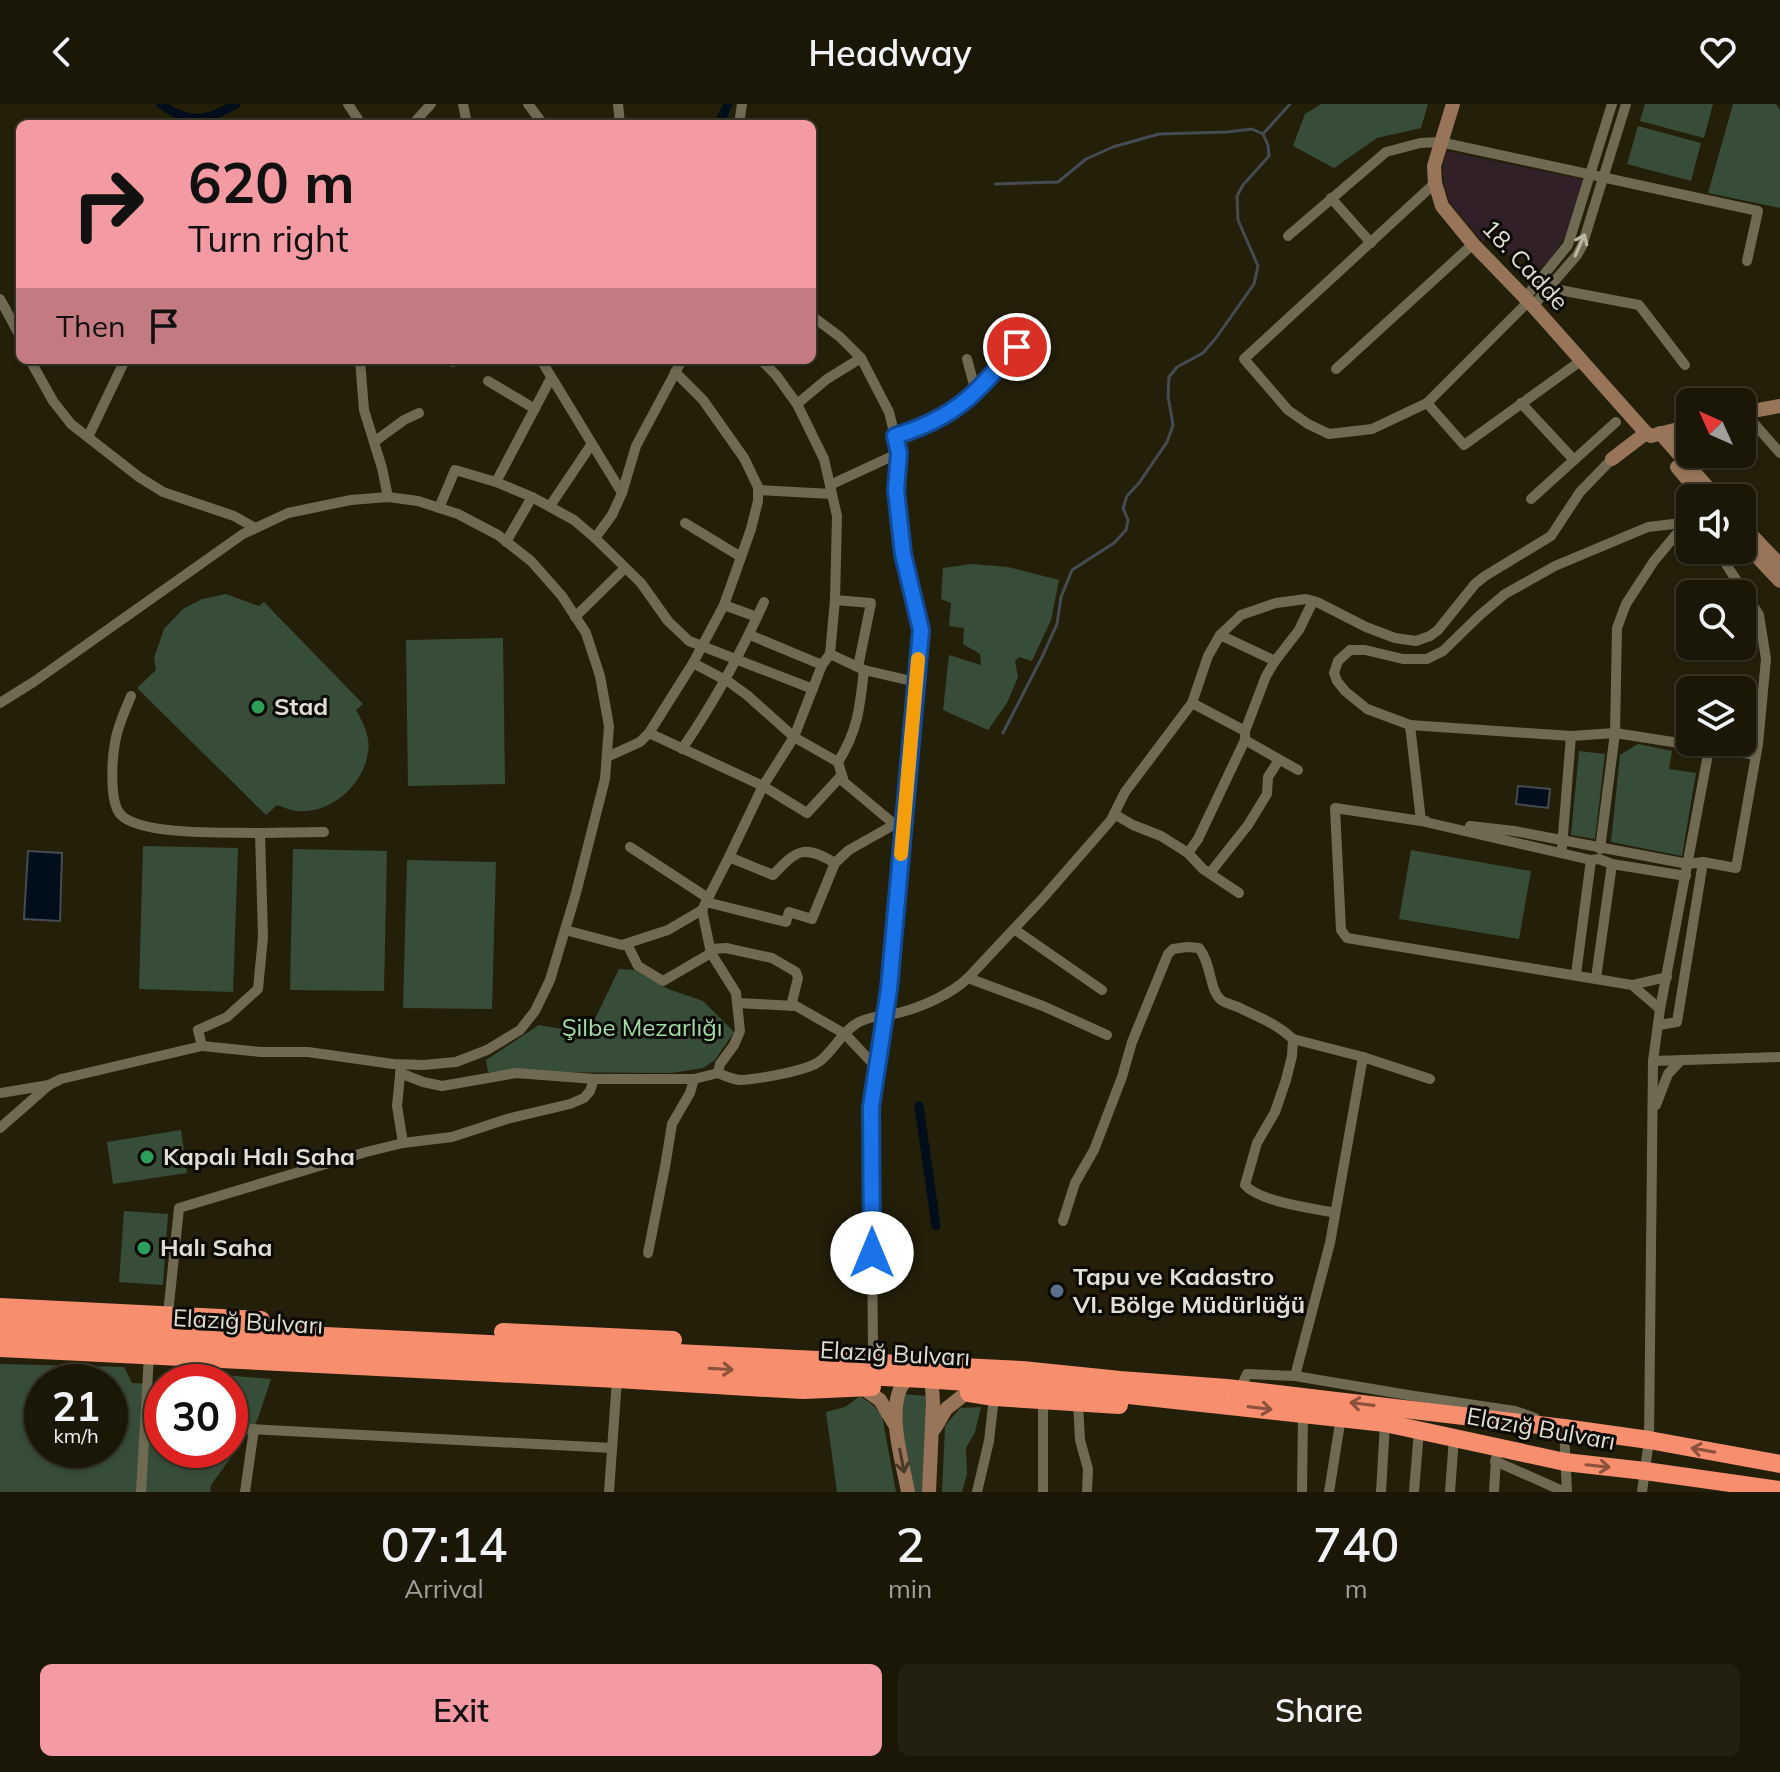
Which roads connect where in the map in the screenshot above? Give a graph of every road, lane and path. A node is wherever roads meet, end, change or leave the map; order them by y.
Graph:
1 (431, 104) edge
2 (1453, 104) edge
3 (1612, 104) edge
4 (1626, 104) edge
5 (417, 120) edge
6 (1440, 142) junction
7 (1591, 175) junction
8 (1603, 177) junction
9 (1435, 183) junction
10 (1331, 198) junction
11 (1288, 236) dead end
12 (1371, 243) junction
13 (1473, 244) junction
14 (1747, 261) dead end
15 (1549, 288) junction
16 (0, 299) edge
17 (1529, 302) junction
18 (816, 319) edge
19 (16, 329) edge
20 (1017, 347) dead end
21 (861, 358) junction
22 (967, 359) dead end
23 (1582, 360) junction
24 (32, 364) edge
25 (123, 364) edge
26 (360, 364) edge
27 (543, 364) edge
28 (680, 364) edge
29 (765, 364) edge
30 (1685, 365) dead end
31 (1336, 369) dead end
32 (675, 372) junction
33 (551, 378) junction
34 (488, 381) dead end
35 (976, 392) junction
36 (1427, 403) junction
37 (1521, 403) junction
38 (797, 404) junction
39 (1780, 406) edge
40 (535, 409) junction
41 (1756, 411) edge
42 (419, 413) dead end
43 (1616, 422) dead end
44 (1756, 426) edge
45 (1676, 429) edge
46 (1652, 434) junction
47 (895, 436) junction
48 (88, 437) junction
49 (374, 442) junction
50 (591, 445) junction
51 (899, 453) junction
52 (1780, 453) edge
53 (1612, 459) joint
54 (1574, 460) junction
55 (496, 482) junction
56 (1692, 484) edge
57 (1703, 484) edge
58 (831, 489) junction
59 (758, 490) junction
60 (622, 493) junction
61 (388, 497) junction
62 (532, 497) junction
63 (1531, 499) dead end
64 (550, 506) junction
65 (439, 508) junction
66 (685, 523) dead end
67 (1676, 524) edge
68 (255, 528) junction
69 (595, 538) junction
70 (1676, 539) edge
71 (1756, 540) edge
72 (506, 542) junction
73 (1756, 556) edge
74 (741, 557) junction
75 (1726, 564) edge
76 (1780, 565) edge
77 (625, 568) junction
78 (1780, 581) edge
79 (835, 600) junction
80 (1313, 601) junction
81 (764, 602) dead end
82 (724, 605) junction
83 (575, 617) junction
84 (757, 617) junction
85 (750, 635) junction
86 (1220, 635) junction
87 (703, 647) junction
88 (830, 654) junction
89 (738, 659) junction
90 (1275, 661) junction
91 (693, 663) junction
92 (822, 665) junction
93 (861, 669) junction
94 (726, 681) junction
95 (916, 682) junction
96 (813, 689) junction
97 (131, 696) dead end
98 (0, 703) edge
99 (1192, 703) junction
100 (1410, 725) junction
101 (649, 733) junction
102 (1615, 733) junction
103 (1245, 735) junction
104 (1571, 736) junction
105 (794, 737) junction
106 (1676, 743) edge
107 (682, 749) junction
108 (1756, 755) edge
109 (1708, 756) edge
110 (1756, 756) edge
111 (607, 757) junction
112 (1279, 760) junction
113 (838, 762) junction
114 (1298, 770) dead end
115 (841, 776) junction
116 (763, 786) junction
117 (1114, 814) junction
118 (1421, 821) junction
119 (899, 822) junction
120 (324, 832) dead end
121 (260, 833) junction
122 (1563, 841) junction
123 (1600, 846) junction
124 (630, 847) dead end
125 (1188, 853) junction
126 (1562, 853) junction
127 (729, 857) junction
128 (1595, 860) junction
129 (1703, 862) junction
130 (835, 863) junction
131 (1612, 864) junction
132 (1688, 864) junction
133 (1210, 873) junction
134 (1686, 876) junction
135 (1239, 893) dead end
136 (705, 903) junction
137 (1680, 903) junction
138 (1697, 905) junction
139 (1014, 929) junction
140 (565, 930) junction
141 (627, 944) junction
142 (711, 951) junction
143 (1576, 974) junction
144 (1667, 977) junction
145 (968, 978) junction
146 (1596, 978) junction
147 (1632, 985) junction
148 (1102, 990) dead end
149 (737, 1003) junction
150 (791, 1006) junction
151 (1660, 1009) junction
152 (885, 1014) junction
153 (1659, 1025) junction
154 (845, 1034) junction
155 (1107, 1035) dead end
156 (1293, 1039) junction
157 (202, 1046) junction
158 (1363, 1057) junction
159 (1780, 1057) edge
160 (1681, 1060) junction
161 (1653, 1061) junction
162 (877, 1068) junction
163 (401, 1069) junction
164 (718, 1073) junction
165 (594, 1079) junction
166 (694, 1079) junction
167 (1430, 1079) dead end
168 (49, 1085) junction
169 (0, 1093) edge
170 (1653, 1114) junction
171 (0, 1128) edge
172 (403, 1143) junction
173 (1335, 1213) junction
174 (1063, 1221) dead end
175 (648, 1253) dead end
176 (0, 1307) edge
177 (168, 1314) junction
178 (0, 1320) edge
179 (0, 1334) edge
180 (572, 1335) junction
181 (0, 1348) edge
182 (633, 1350) junction
183 (873, 1352) junction
184 (149, 1355) junction
185 (149, 1364) edge
186 (1295, 1376) junction
187 (928, 1377) junction
188 (617, 1379) junction
189 (905, 1382) junction
190 (863, 1388) junction
191 (973, 1388) junction
192 (1240, 1389) junction
193 (1201, 1394) junction
194 (994, 1397) junction
195 (1043, 1400) junction
196 (1078, 1403) junction
197 (1303, 1414) junction
198 (1341, 1417) junction
199 (1385, 1423) junction
200 (1564, 1428) junction
201 (248, 1429) edge
202 (254, 1429) junction
203 (897, 1429) junction
204 (1419, 1430) junction
205 (933, 1432) junction
206 (1454, 1437) junction
207 (1649, 1440) junction
208 (612, 1448) junction
209 (144, 1454) edge
210 (1496, 1454) junction
211 (1565, 1462) junction
212 (1780, 1464) edge
213 (1645, 1471) junction
214 (1780, 1490) edge
215 (141, 1492) edge
216 (245, 1492) edge
217 (609, 1492) edge
218 (908, 1492) edge
219 (929, 1492) edge
220 (977, 1492) edge
221 (1043, 1492) edge
222 (1087, 1492) edge
223 (1302, 1492) edge
224 (1329, 1492) edge
225 (1381, 1492) edge
226 (1414, 1492) edge
227 (1450, 1492) edge
228 (1494, 1492) edge
229 (1566, 1492) edge
230 (1642, 1492) edge

1 - 5 street
2 - 6 street
3 - 7 street
4 - 8 street
6 - 7 street
6 - 9 street
6 - 10 street
7 - 8 street
7 - 17 street
8 - 14 street
15 -> 8 street
9 - 12 street
9 - 13 street, 18. Cadde
10 - 11 street
10 - 12 street
12 - 36 street
13 - 17 street, 18. Cadde
13 - 31 street
15 - 17 street
15 - 30 street
16 - 19 street
17 - 23 street, 18. Cadde
17 - 36 street
18 - 21 street
20 - 35 street
21 - 38 street
21 - 47 street
22 - 35 street
23 - 37 street
23 - 46 street, 18. Cadde
24 - 48 street
25 - 48 street
26 - 49 street
27 - 33 street
28 - 32 street
29 - 38 street
32 - 59 street
32 - 60 street
33 - 40 street
33 - 50 street
34 - 40 street
35 - 47 street
36 - 37 street
37 - 54 street
38 - 58 street
39 - 41 street
40 - 55 street
42 - 49 street
43 - 54 street
44 - 52 street
45 - 46 street
46 - 53 street
46 - 56 street, 18. Cadde
46 - 57 street, 18. Cadde
47 - 51 street
48 - 68 street
49 - 61 street
50 - 60 street
50 - 64 street
51 - 58 street
51 - 95 street
53 - 80 street
54 - 63 street
55 - 62 street
55 - 65 street
58 - 59 street
58 - 79 street
59 - 74 street
60 - 69 street
61 - 65 street
61 - 68 street
62 - 64 street
62 - 72 street
64 - 69 street
65 - 72 street
66 - 74 street
67 - 100 street
68 - 98 street
69 - 77 street
70 - 102 street
71 - 76 street
72 - 83 street
73 - 78 street
74 - 82 street
75 - 108 street
77 - 83 street
77 - 87 street
79 - 88 street
79 - 93 street
80 - 86 street
80 - 90 street
81 - 84 street
82 - 84 street
82 - 87 street
83 - 111 street
84 - 85 street
85 - 89 street
85 - 92 street
86 - 90 street
86 - 99 street
87 - 89 street
87 - 91 street
88 - 92 street
88 - 93 street
89 - 94 street
89 - 96 street
90 - 103 street
91 - 94 street
91 - 101 street
92 - 96 street
93 - 95 street
93 - 113 street
94 - 105 street
94 - 107 street
95 - 119 street
96 - 105 street
97 - 121 street
99 - 103 street
99 - 117 street
100 - 104 street
100 - 118 street
101 - 107 street
101 - 111 street
102 - 104 street
102 - 106 street
102 - 123 street
103 - 112 street
103 - 125 street
104 - 122 street
105 - 113 street
105 - 116 street
107 - 116 street
109 - 132 street
110 - 129 street
111 - 140 street
112 - 114 street
112 - 133 street
113 - 115 street
115 - 116 street
115 - 119 street
116 - 127 street
117 - 125 street
117 - 139 street
118 - 122 street
118 - 126 street
118 - 143 street
119 - 130 street
119 - 152 street
120 - 121 street
121 - 157 street
122 - 123 street
122 - 126 street
123 - 128 street
123 - 132 street
124 - 136 street
125 - 133 street
126 - 128 street
127 - 130 street
127 - 136 street
128 - 131 street
128 - 143 street
129 - 132 street
129 - 138 street
130 - 136 street
131 - 134 street
131 - 146 street
132 - 134 street
133 - 135 street
134 - 137 street
136 - 141 street
136 - 142 street
137 - 138 street
137 - 144 street
138 - 153 street
139 - 145 street
139 - 148 street
140 - 141 street
140 - 163 street
141 - 142 street
142 - 149 street
142 - 150 street
143 - 146 street
144 - 147 street
144 - 151 street
145 - 152 street
145 - 155 street
146 - 147 street
147 - 151 street
149 - 150 street
149 - 164 street
150 - 154 street
151 - 153 street
152 - 154 street
152 - 162 street
153 - 161 street
154 - 162 street
154 - 164 street
156 - 158 street
156 - 173 street
156 - 174 street
157 - 163 street
157 - 168 street
158 - 167 street
158 - 173 street
159 - 160 street
160 - 161 street
160 - 170 street
161 - 170 street
162 - 183 street
163 - 165 street
163 - 172 street
164 - 166 street
165 - 166 street
165 - 172 street
166 - 175 street
168 - 169 street
168 - 171 street
170 - 207 street
172 - 177 street
173 - 186 street
176 - 177 highway
177 - 180 highway
178 - 182 highway, Elazığ Bulvarı
179 -> 189 highway, Elazığ Bulvarı
180 - 182 highway
180 - 183 highway
181 - 184 highway
182 - 187 highway, Elazığ Bulvarı
183 - 193 highway
184 - 185 street
184 - 188 highway
186 - 192 street
186 - 200 street
187 - 189 highway, Elazığ Bulvarı
187 - 191 highway, Elazığ Bulvarı
187 - 193 highway, Elazığ Bulvarı
187 - 205 street
188 - 190 highway
188 - 208 street
189 - 190 highway
189 - 203 street
190 - 203 street
191 - 193 highway, Elazığ Bulvarı
191 - 194 highway
191 - 205 street
192 - 193 highway, Elazığ Bulvarı
200 -> 192 highway, Elazığ Bulvarı
193 - 196 highway
193 -> 197 highway, Elazığ Bulvarı
194 - 195 highway
194 - 220 street
195 - 196 highway
195 - 221 street
196 - 222 street
197 - 198 highway, Elazığ Bulvarı
197 - 223 street
198 - 199 highway, Elazığ Bulvarı
198 - 224 street
199 - 204 highway, Elazığ Bulvarı
199 - 225 street
200 - 207 highway, Elazığ Bulvarı
200 - 211 street
201 - 202 street
202 - 208 street
202 - 216 street
203 -> 218 street
204 - 206 highway, Elazığ Bulvarı
204 - 226 street
205 - 219 street
206 - 210 highway, Elazığ Bulvarı
206 - 227 street
212 -> 207 highway, Elazığ Bulvarı
207 - 213 street
208 - 217 street
209 - 215 street
210 - 211 highway, Elazığ Bulvarı
210 - 228 street
210 - 229 street
211 -> 213 highway, Elazığ Bulvarı
211 - 229 street
213 - 214 highway, Elazığ Bulvarı
213 - 230 street

